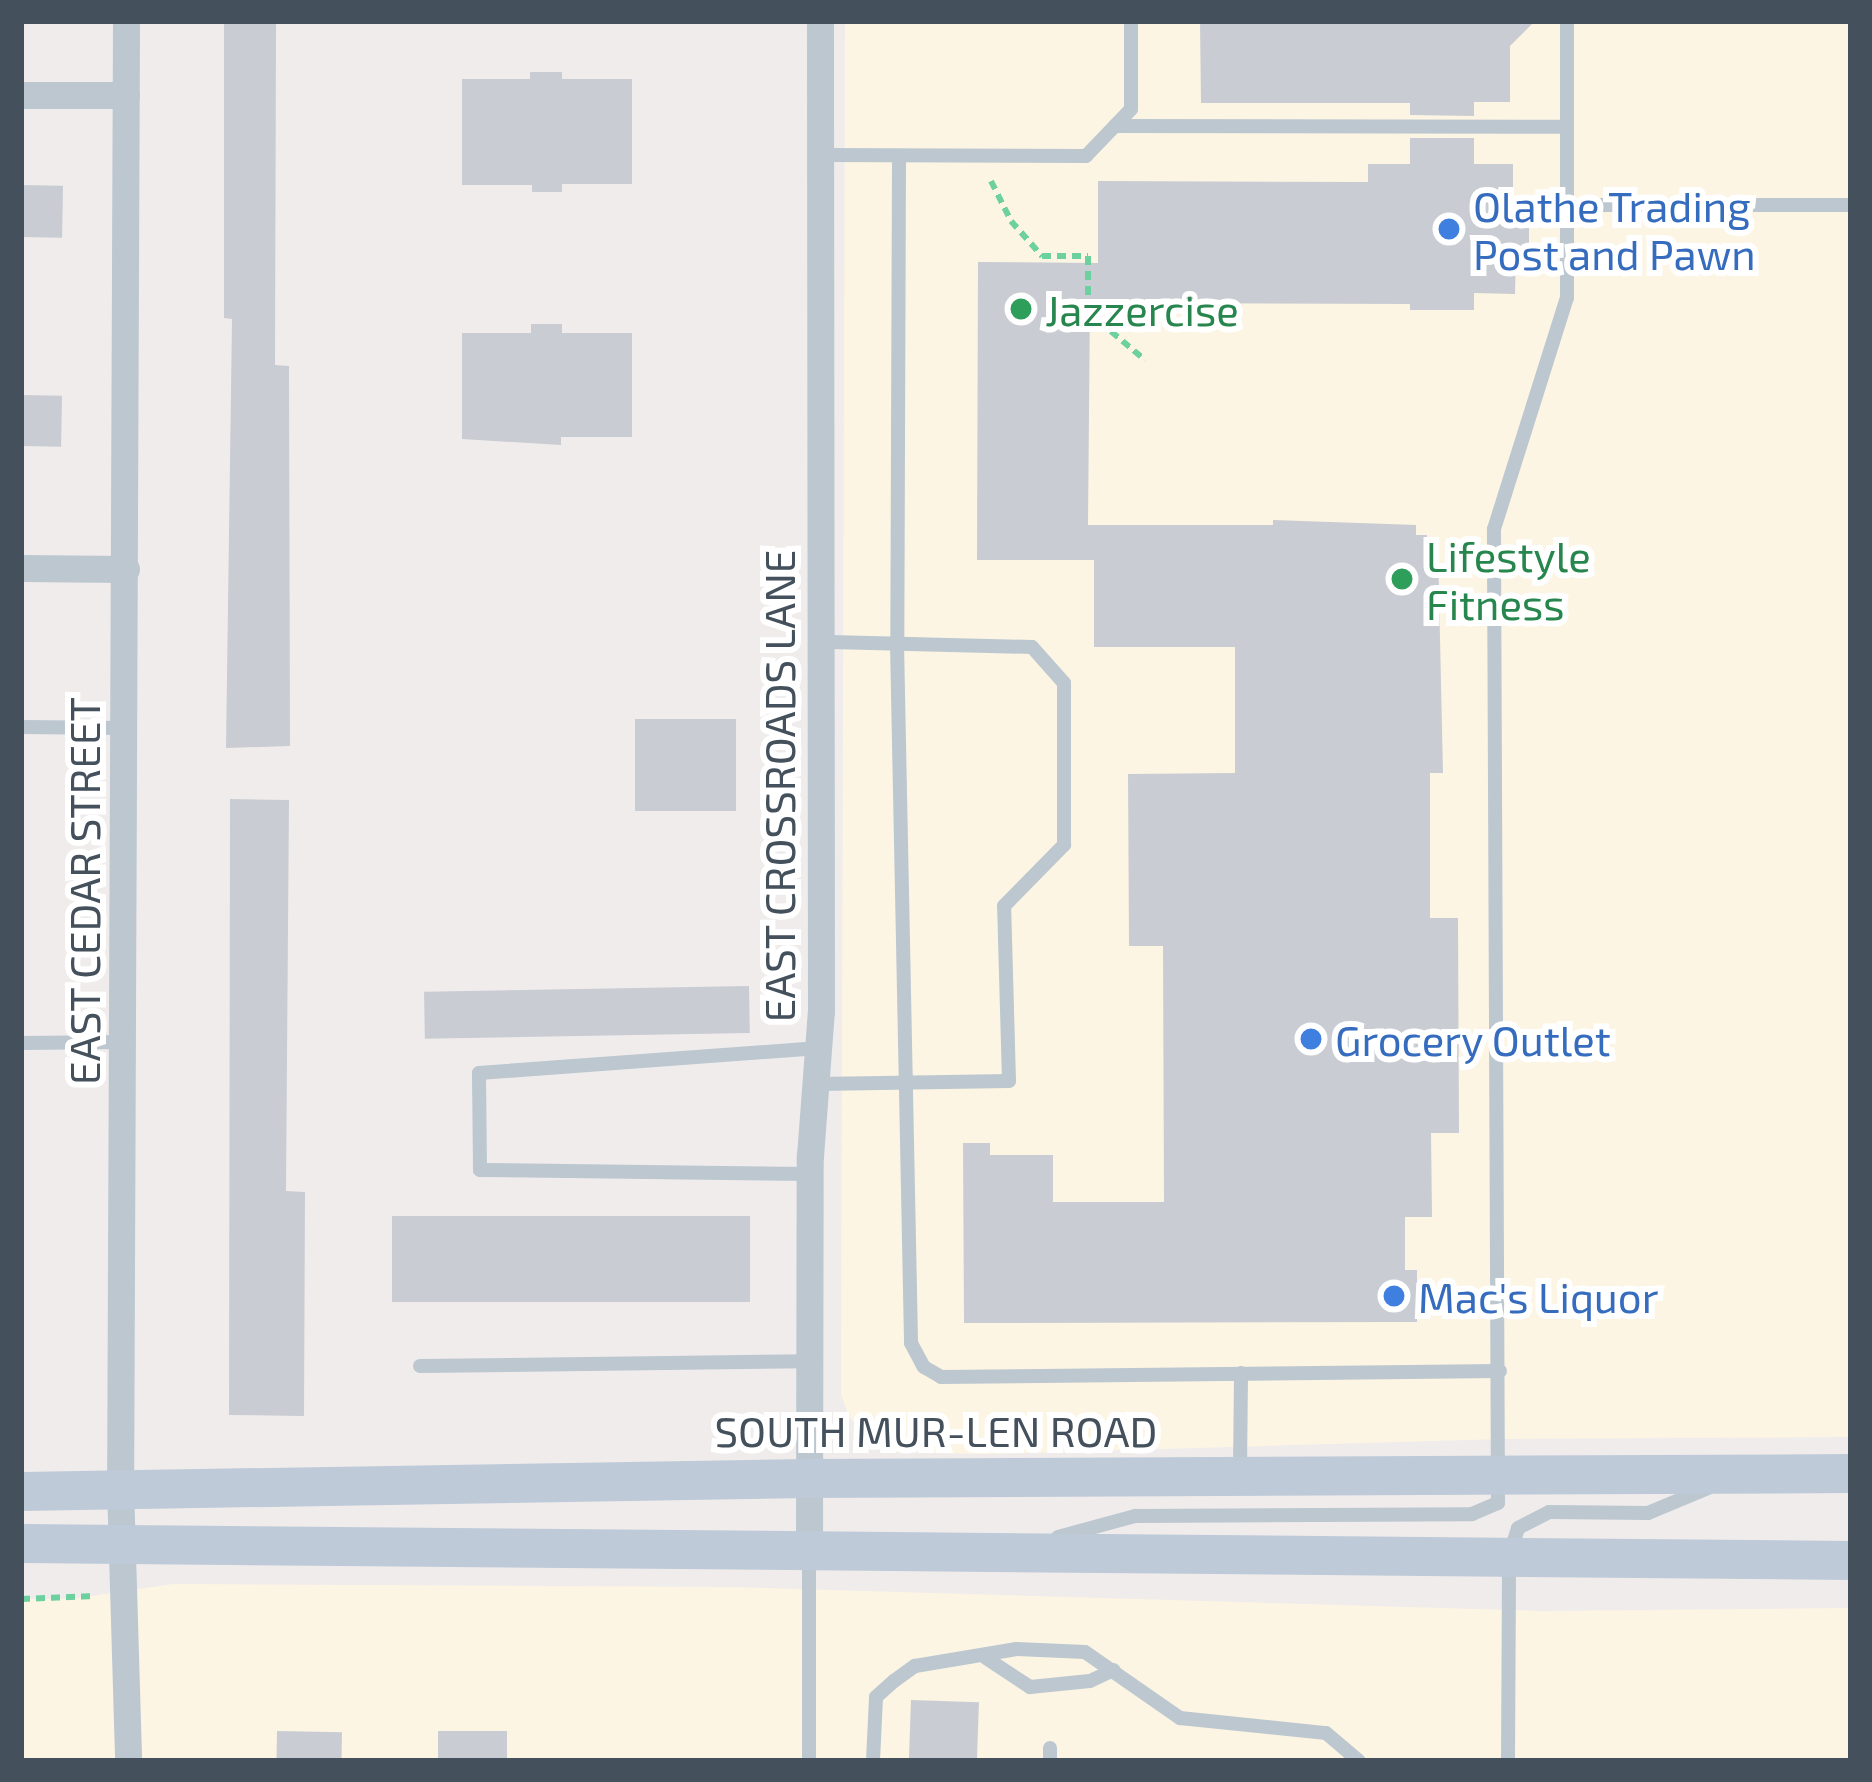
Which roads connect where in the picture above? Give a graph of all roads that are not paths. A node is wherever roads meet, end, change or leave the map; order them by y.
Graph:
1 (126, 21) edge
2 (820, 21) edge
3 (1131, 21) edge
4 (1567, 21) edge
5 (21, 95) edge
6 (126, 95) junction
7 (1115, 126) junction
8 (1567, 127) junction
9 (820, 155) junction
10 (899, 157) junction
11 (1567, 205) junction
12 (1851, 205) edge
13 (21, 568) edge
14 (126, 569) junction
15 (820, 642) junction
16 (897, 643) junction
17 (21, 727) edge
18 (125, 728) junction
19 (124, 1042) junction
20 (21, 1043) edge
21 (819, 1048) junction
22 (903, 1082) junction
23 (817, 1084) junction
24 (810, 1174) junction
25 (807, 1361) junction
26 (420, 1366) dead end
27 (1500, 1370) junction
28 (1241, 1373) junction
29 (1851, 1472) edge
30 (1744, 1473) junction
31 (1501, 1474) junction
32 (1240, 1476) junction
33 (807, 1478) junction
34 (120, 1486) junction
35 (21, 1491) edge
36 (21, 1544) edge
37 (121, 1544) junction
38 (809, 1550) junction
39 (1003, 1552) junction
40 (1509, 1556) junction
41 (1851, 1560) edge
42 (986, 1658) junction
43 (1114, 1670) junction
44 (128, 1761) edge
45 (809, 1761) edge
46 (873, 1761) edge
47 (1359, 1761) edge
48 (1508, 1761) edge

1 - 6 street, EAST CEDAR STREET
2 - 9 street, EAST CROSSROADS LANE
3 - 7 lane
4 - 8 lane
5 - 6 street
6 - 14 street, EAST CEDAR STREET
7 - 8 lane
7 - 10 lane
8 - 11 lane
9 - 10 lane
9 - 15 street, EAST CROSSROADS LANE
10 - 16 lane
11 - 12 lane
11 - 27 lane
13 - 14 street
14 - 18 street, EAST CEDAR STREET
15 - 16 lane
15 - 21 street, EAST CROSSROADS LANE
16 - 22 lane
16 - 22 lane
17 - 18 lane
18 - 19 street, EAST CEDAR STREET
19 - 20 lane
19 - 34 street, EAST CEDAR STREET
21 - 23 street, EAST CROSSROADS LANE
21 - 24 lane
22 - 23 lane
22 - 28 lane
23 - 24 street, EAST CROSSROADS LANE
24 - 25 street, EAST CROSSROADS LANE
25 - 26 lane
25 - 33 street, EAST CROSSROADS LANE
27 - 28 lane
27 - 31 lane
28 - 32 lane
29 - 30 main road, SOUTH MUR-LEN ROAD
30 - 31 main road, SOUTH MUR-LEN ROAD
30 - 40 lane
31 - 32 main road, SOUTH MUR-LEN ROAD
31 - 39 lane
32 - 33 main road, SOUTH MUR-LEN ROAD
33 - 34 main road, SOUTH MUR-LEN ROAD
33 - 38 street, EAST CROSSROADS LANE
34 - 35 main road, SOUTH MUR-LEN ROAD
34 - 37 street, EAST CEDAR STREET
36 - 37 main road
37 - 38 main road
37 - 44 street, EAST CEDAR STREET
38 - 39 main road
38 - 45 lane
39 - 40 main road
40 - 41 main road
40 - 48 lane
42 - 43 lane
42 - 43 lane
42 - 46 lane
43 - 47 lane

